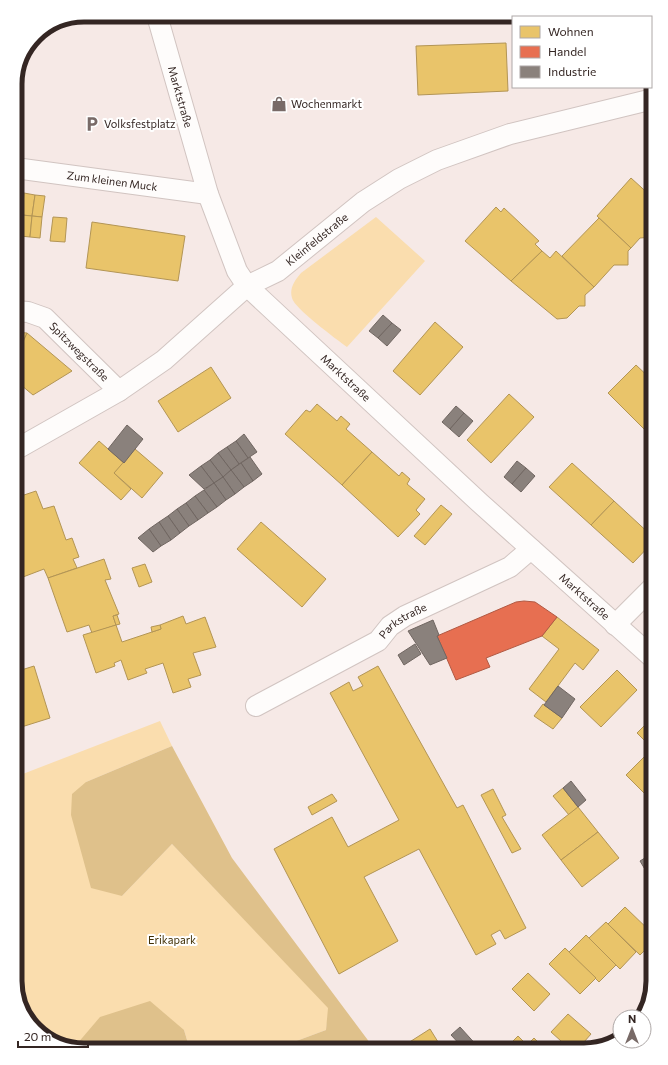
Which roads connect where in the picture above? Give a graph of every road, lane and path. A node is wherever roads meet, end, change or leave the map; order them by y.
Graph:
1 (159, 22) edge
2 (646, 101) edge
3 (22, 169) edge
4 (208, 194) junction
5 (247, 286) junction
6 (22, 312) edge
7 (119, 391) junction
8 (22, 446) edge
9 (531, 549) junction
10 (646, 595) edge
11 (615, 625) junction
12 (646, 652) edge
13 (256, 706) dead end

1 - 4 street, Marktstraße
2 - 5 street, Kleinfeldstraße
3 - 4 street, Zum kleinen Muck
4 - 5 street, Marktstraße
5 - 7 street, Kleinfeldstraße
5 - 9 street, Marktstraße
6 - 7 street, Spitzwegstraße
7 - 8 street, Kleinfeldstraße
9 - 11 street, Marktstraße
9 - 13 street, Parkstraße
10 - 11 street
11 - 12 street, Marktstraße

